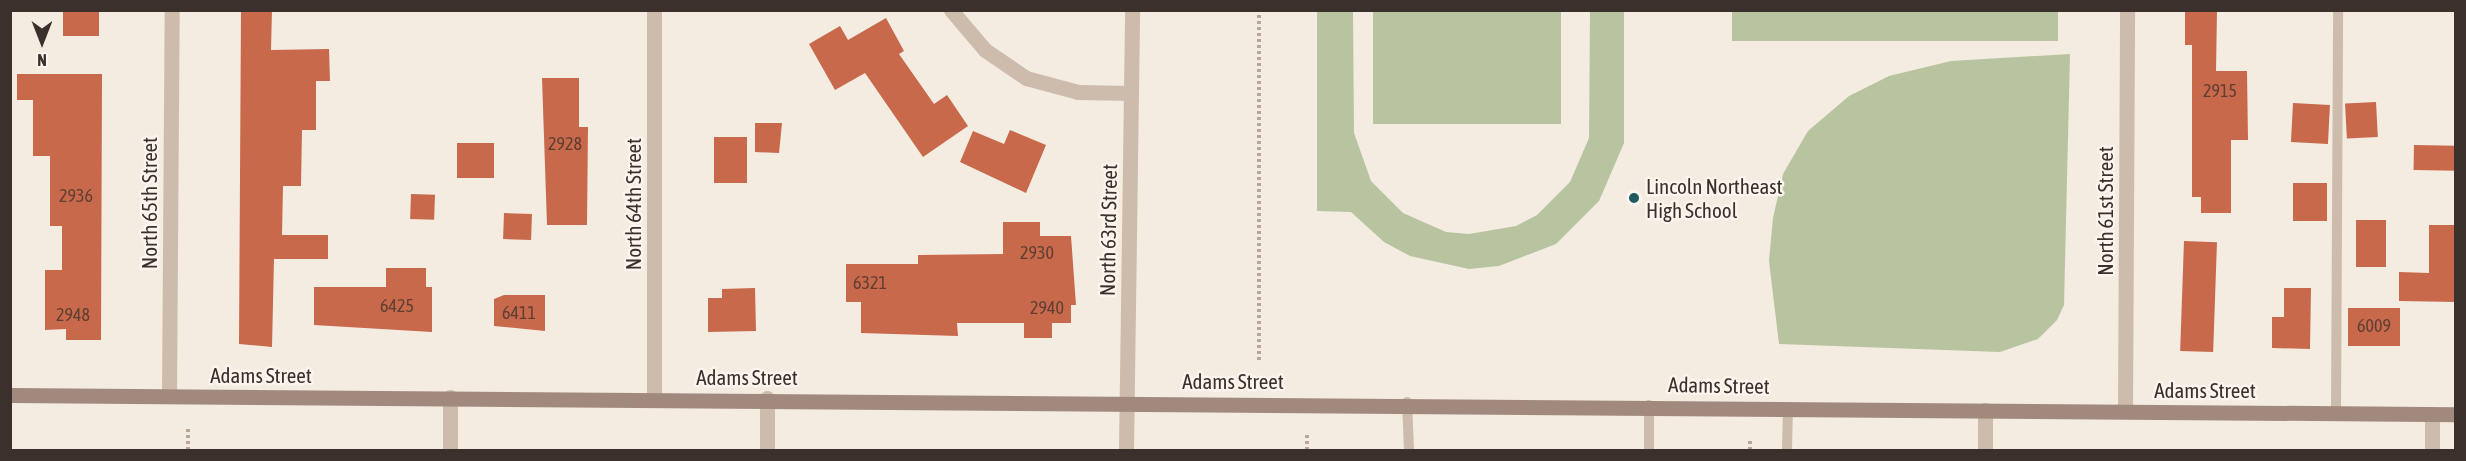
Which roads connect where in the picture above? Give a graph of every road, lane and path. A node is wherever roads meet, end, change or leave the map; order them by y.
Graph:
1 (172, 10) edge
2 (654, 10) edge
3 (951, 10) edge
4 (1132, 10) edge
5 (1259, 10) edge
6 (2127, 10) edge
7 (2338, 10) edge
8 (1131, 93) junction
9 (1258, 360) dead end
10 (10, 395) edge
11 (169, 396) junction
12 (450, 397) junction
13 (767, 398) junction
14 (654, 399) junction
15 (1126, 401) junction
16 (1407, 402) junction
17 (1649, 405) junction
18 (1788, 407) junction
19 (1985, 410) junction
20 (2125, 411) junction
21 (2336, 412) junction
22 (2432, 414) junction
23 (2456, 414) edge
24 (188, 428) dead end
25 (1307, 434) dead end
26 (1750, 439) dead end
27 (188, 450) edge
28 (450, 450) edge
29 (767, 450) edge
30 (1126, 450) edge
31 (1307, 450) edge
32 (1409, 450) edge
33 (1649, 450) edge
34 (1750, 450) edge
35 (1787, 450) edge
36 (1985, 450) edge
37 (2432, 450) edge

1 - 11 street, North 65th Street
2 - 14 street, North 64th Street
3 - 8 street
4 - 8 street, North 63rd Street
5 - 9 path
6 - 20 street, North 61st Street
7 - 21 lane
8 - 15 street, North 63rd Street
10 - 11 main road, Adams Street
11 - 12 main road, Adams Street
12 - 14 main road, Adams Street
12 - 28 street
13 - 14 main road, Adams Street
13 - 15 main road, Adams Street
13 - 29 street
15 - 16 main road, Adams Street
15 - 30 street, North 63rd Street
16 - 17 main road, Adams Street
16 - 32 lane
17 - 18 main road, Adams Street
17 - 33 lane
18 - 19 main road, Adams Street
18 - 35 lane
19 - 20 main road, Adams Street
19 - 36 street
20 - 21 main road, Adams Street
21 - 22 main road, Adams Street
22 - 23 main road, Adams Street
22 - 37 street
24 - 27 path
25 - 31 path
26 - 34 path

